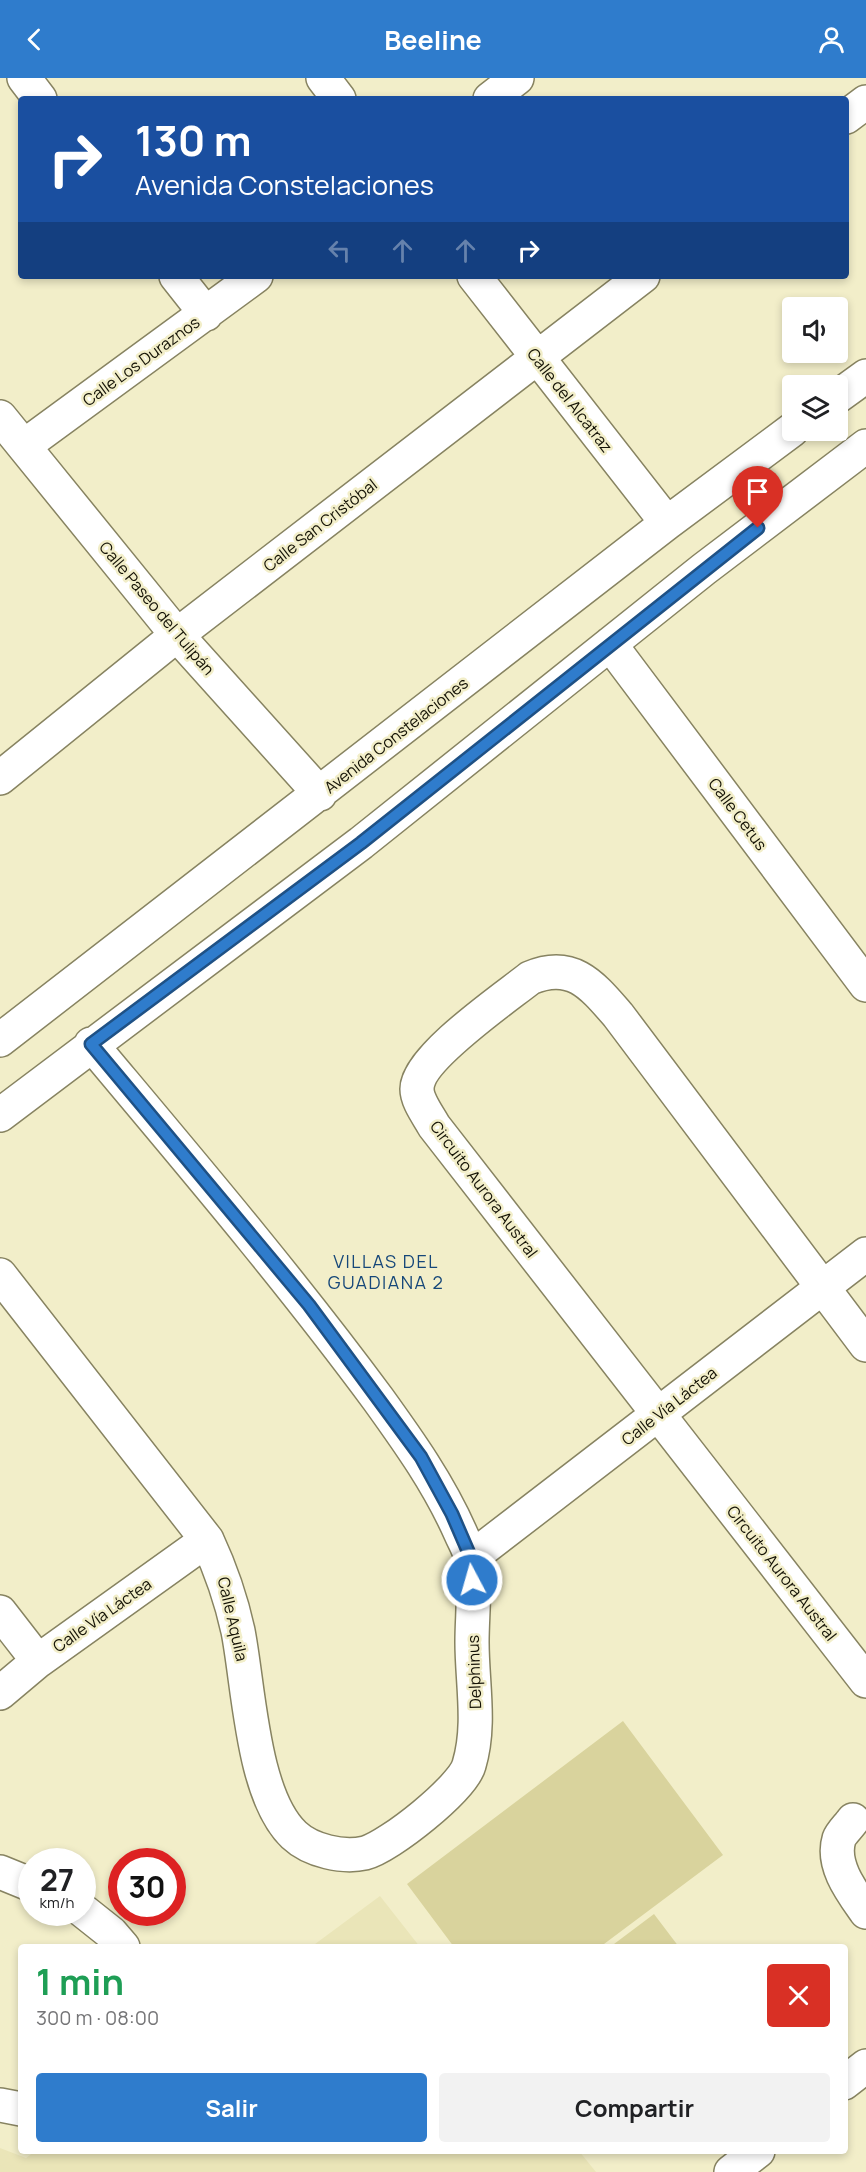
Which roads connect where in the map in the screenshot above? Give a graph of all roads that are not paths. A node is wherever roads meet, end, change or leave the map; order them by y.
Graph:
1 (24, 78) edge
2 (323, 78) edge
3 (517, 78) edge
4 (38, 96) edge
5 (337, 96) edge
6 (494, 96) edge
7 (866, 102) edge
8 (849, 115) edge
9 (178, 279) edge
10 (252, 279) edge
11 (476, 279) edge
12 (639, 279) edge
13 (206, 314) junction
14 (537, 358) junction
15 (866, 376) edge
16 (848, 389) edge
17 (0, 417) edge
18 (782, 437) edge
19 (24, 446) junction
20 (866, 446) edge
21 (667, 522) junction
22 (177, 635) junction
23 (610, 644) junction
24 (5, 764) edge
25 (320, 794) junction
26 (866, 985) edge
27 (0, 1040) edge
28 (91, 1044) junction
29 (0, 1115) edge
30 (866, 1254) edge
31 (0, 1275) edge
32 (823, 1286) junction
33 (866, 1345) edge
34 (658, 1414) junction
35 (207, 1540) junction
36 (471, 1558) junction
37 (0, 1612) edge
38 (38, 1661) junction
39 (866, 1681) edge
40 (0, 1693) edge
41 (459, 1783) joint
42 (853, 1821) dead end
43 (0, 1872) edge
44 (18, 1879) edge
45 (866, 1912) edge
46 (96, 1922) edge
47 (120, 1944) edge
48 (866, 2066) edge
49 (848, 2080) edge
50 (0, 2104) edge
51 (18, 2108) edge
52 (754, 2154) edge
53 (731, 2172) edge

1 - 4 street
2 - 5 street
3 - 6 street
7 - 8 street
9 - 13 street
10 - 13 street, Calle Los Duraznos
11 - 14 street, Calle del Alcatraz
12 - 14 street, Calle San Cristóbal
13 - 19 street, Calle Los Duraznos
14 - 21 street, Calle del Alcatraz
14 - 22 street, Calle San Cristóbal
15 - 16 street
17 - 19 street, Calle Paseo del Tulipán
18 - 21 street, Avenida Constelaciones
19 - 22 street, Calle Paseo del Tulipán
20 - 23 street
21 - 25 street, Avenida Constelaciones
22 - 24 street, Calle San Cristóbal
22 - 25 street, Calle Paseo del Tulipán
23 - 26 street, Calle Cetus
23 - 28 street
25 - 27 street, Avenida Constelaciones
28 - 29 street
28 - 36 street
30 - 32 street, Calle Vía Láctea
31 - 35 street, Calle Aquila
32 - 33 street, Circuito Aurora Austral
32 - 34 street, Calle Vía Láctea
32 - 34 street, Circuito Aurora Austral
34 - 36 street, Calle Vía Láctea
34 - 39 street, Circuito Aurora Austral
35 - 38 street, Calle Vía Láctea
35 - 41 street, Calle Aquila
36 - 41 street, Delphinus
37 - 38 street
38 - 40 street, Calle Vía Láctea
42 - 45 street
43 - 44 street
46 - 47 street
48 - 49 street
50 - 51 street
52 - 53 street

